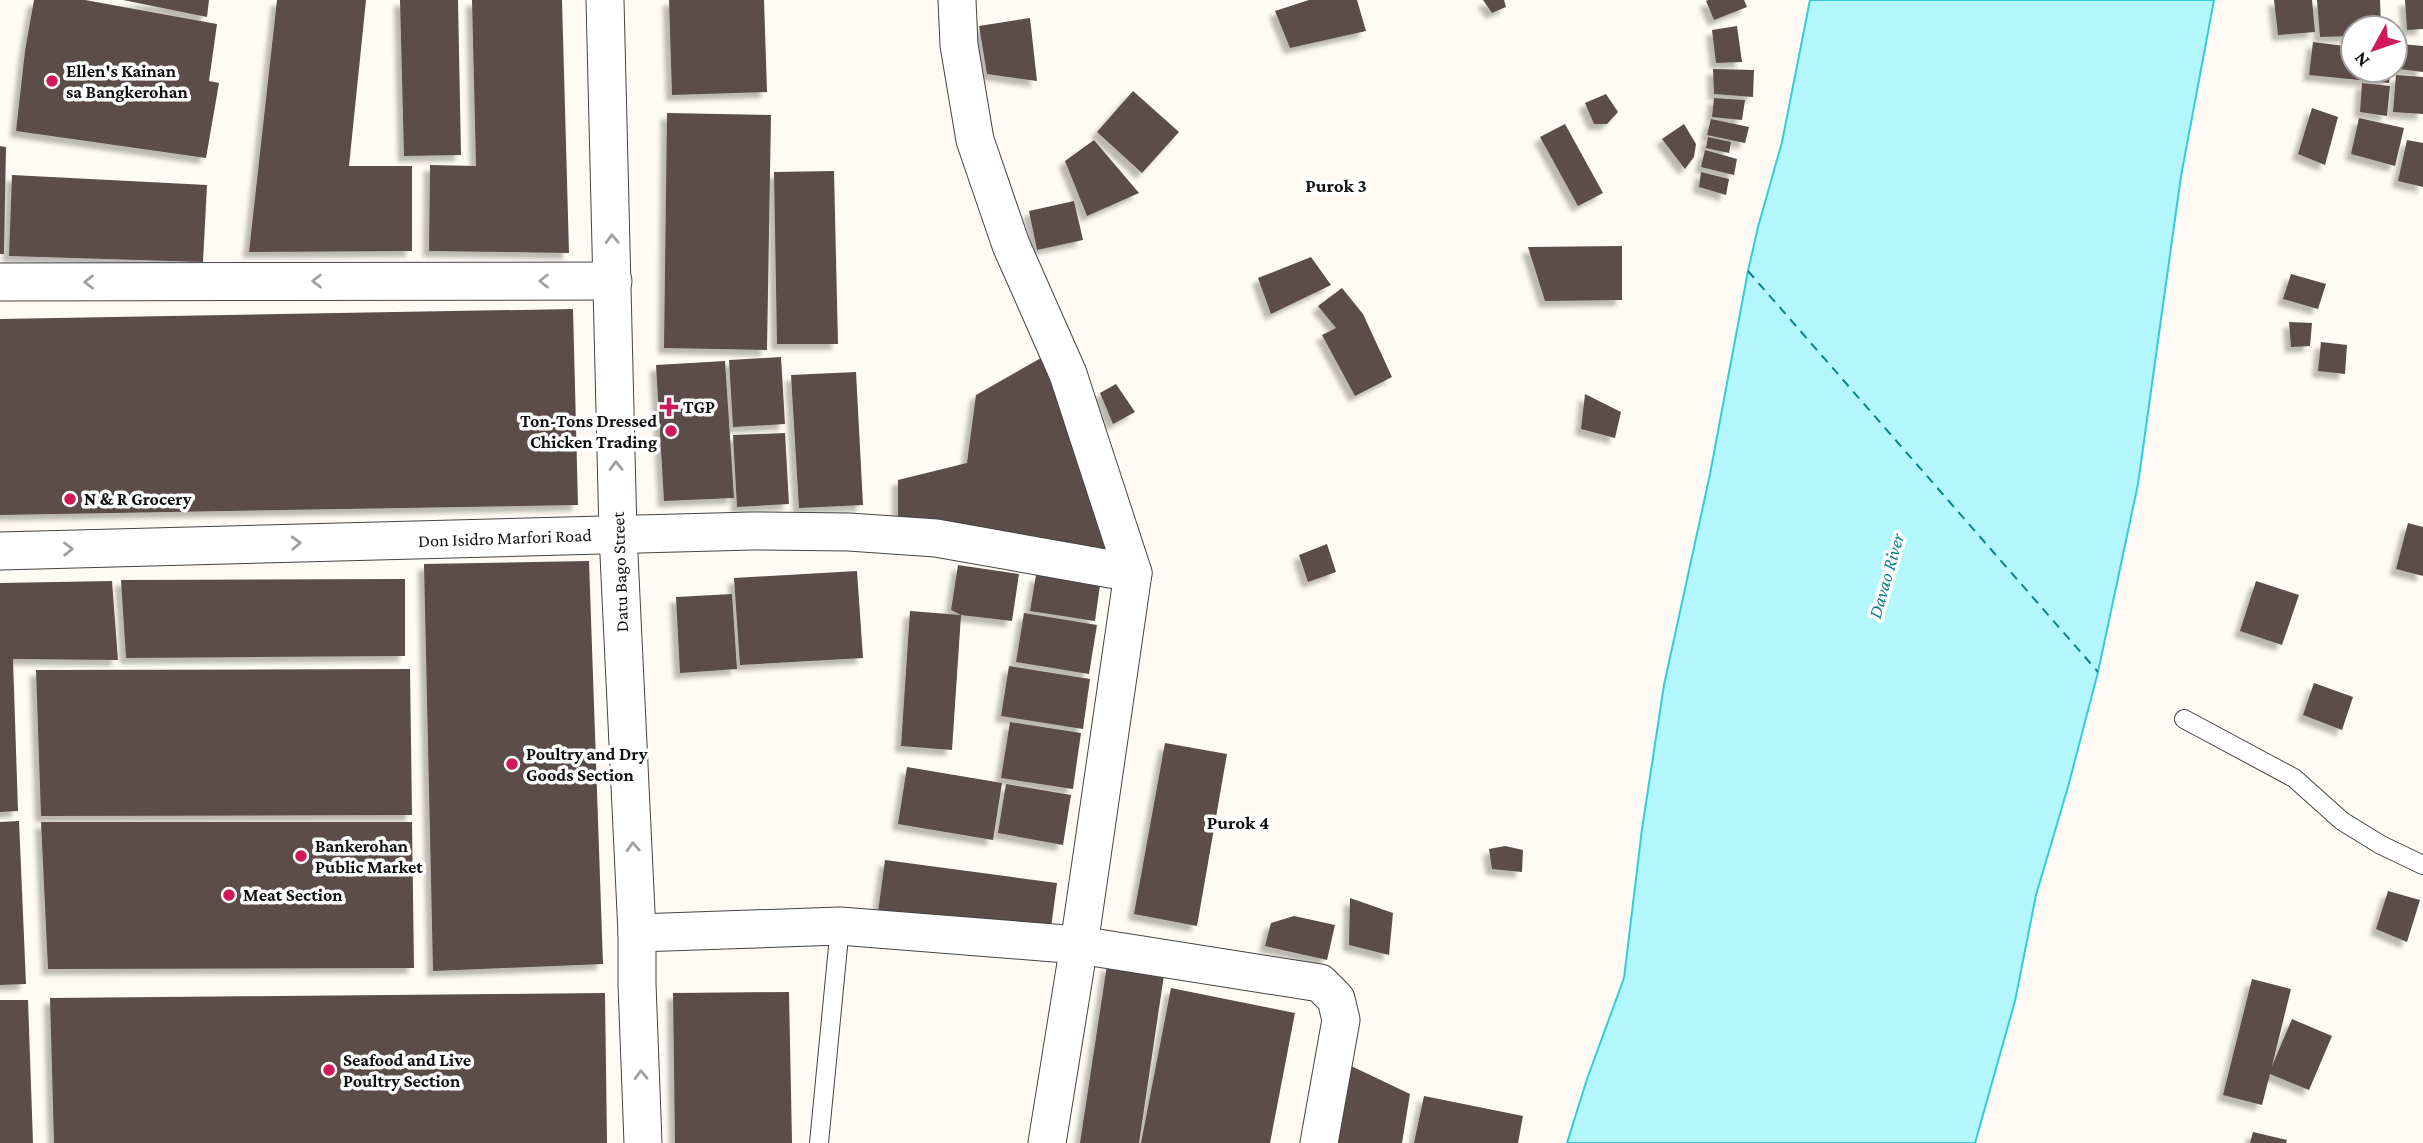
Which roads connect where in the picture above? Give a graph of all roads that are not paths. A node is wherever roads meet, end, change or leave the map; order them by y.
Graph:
1 (605, 0) edge
2 (957, 0) edge
3 (613, 281) junction
4 (0, 282) edge
5 (618, 534) junction
6 (0, 551) edge
7 (1133, 573) junction
8 (2183, 719) dead end
9 (2423, 865) edge
10 (840, 926) junction
11 (637, 933) junction
12 (1079, 945) junction
13 (643, 1143) edge
14 (819, 1143) edge
15 (1047, 1143) edge
16 (1319, 1143) edge

3 -> 1 street, Datu Bago Street
2 - 7 street
3 -> 4 street
5 -> 3 street, Datu Bago Street
6 -> 5 street, Don Isidro Marfori Road
5 - 7 street, Don Isidro Marfori Road
11 -> 5 street, Datu Bago Street
7 - 12 street
8 - 9 lane
10 - 11 street
10 - 12 street
10 - 14 lane
13 -> 11 street, Datu Bago Street
12 - 15 street
12 - 16 street

